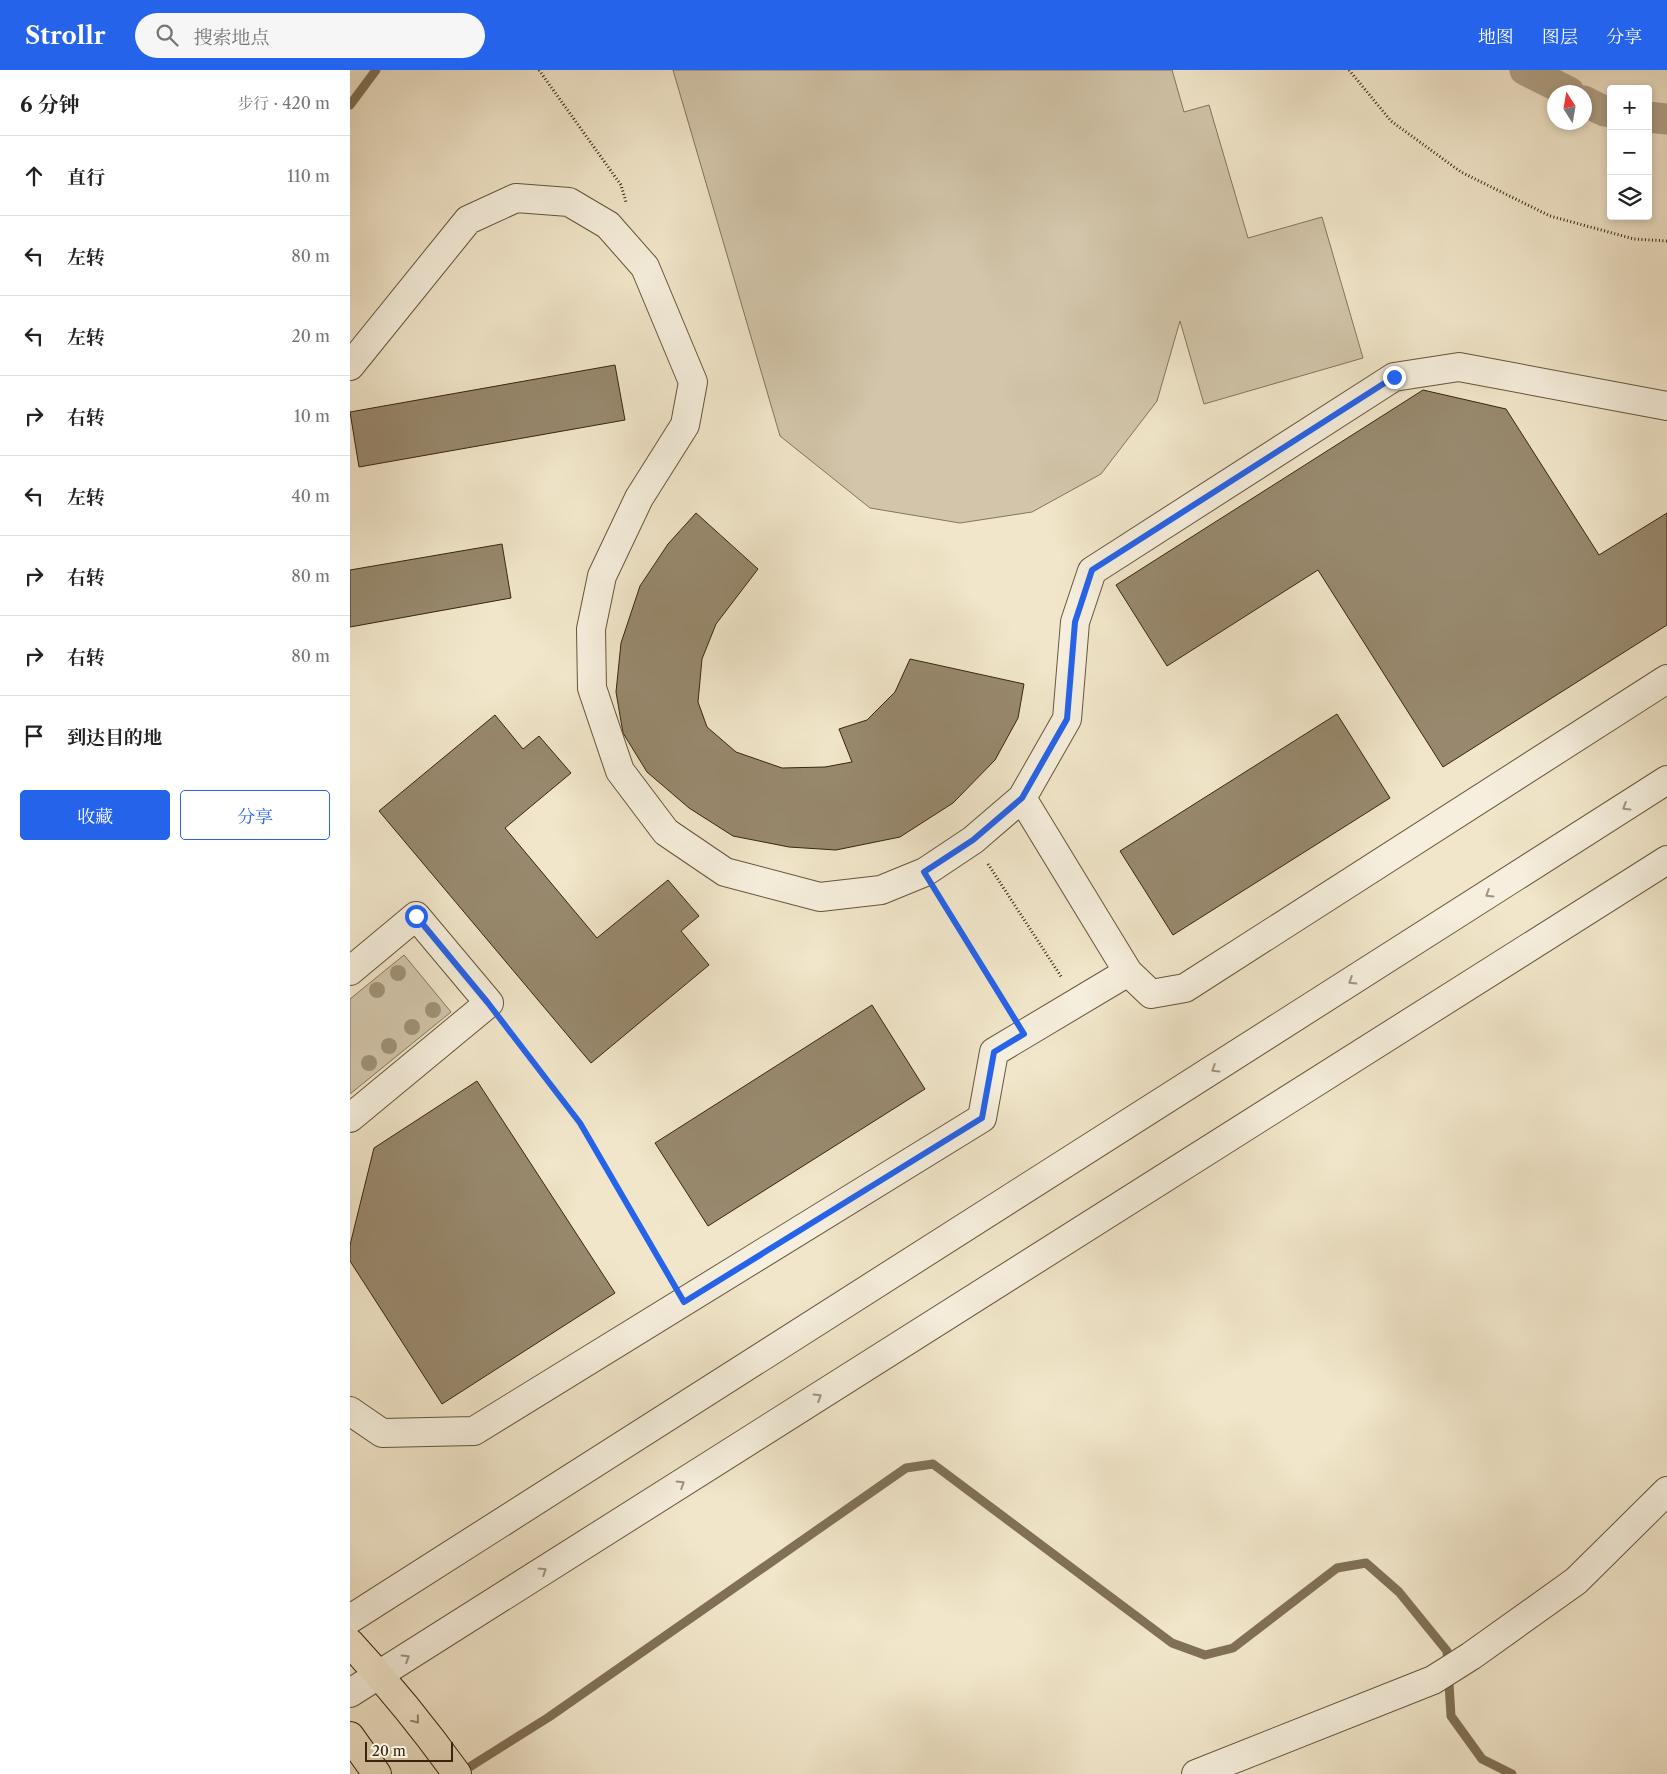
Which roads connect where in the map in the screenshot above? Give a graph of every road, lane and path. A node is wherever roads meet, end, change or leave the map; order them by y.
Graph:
1 (539, 70) edge
2 (1349, 70) edge
3 (626, 203) dead end
4 (1667, 241) edge
5 (350, 366) edge
6 (1667, 406) edge
7 (1667, 679) edge
8 (1667, 780) edge
9 (1022, 798) junction
10 (973, 840) junction
11 (1667, 860) edge
12 (924, 872) junction
13 (350, 971) edge
14 (1128, 972) junction
15 (1077, 1002) junction
16 (488, 1003) junction
17 (1024, 1034) junction
18 (350, 1118) edge
19 (684, 1302) junction
20 (350, 1410) edge
21 (1667, 1491) edge
22 (350, 1619) edge
23 (350, 1643) edge
24 (380, 1675) junction
25 (350, 1694) edge
26 (350, 1736) edge
27 (375, 1771) edge
28 (457, 1774) edge
29 (1196, 1774) edge

1 - 3 path
2 - 4 path
5 - 12 street
6 - 9 street
7 - 14 street
8 -> 22 street
9 - 10 street
9 - 14 street
10 - 12 street
10 - 15 path
24 -> 11 street
12 - 17 path
13 - 16 street
14 - 15 street
15 - 17 street
16 - 18 street
16 - 19 path
17 - 19 street
19 - 20 street
21 - 29 street
23 - 24 main road
24 - 25 street
24 -> 28 main road
26 - 27 main road

